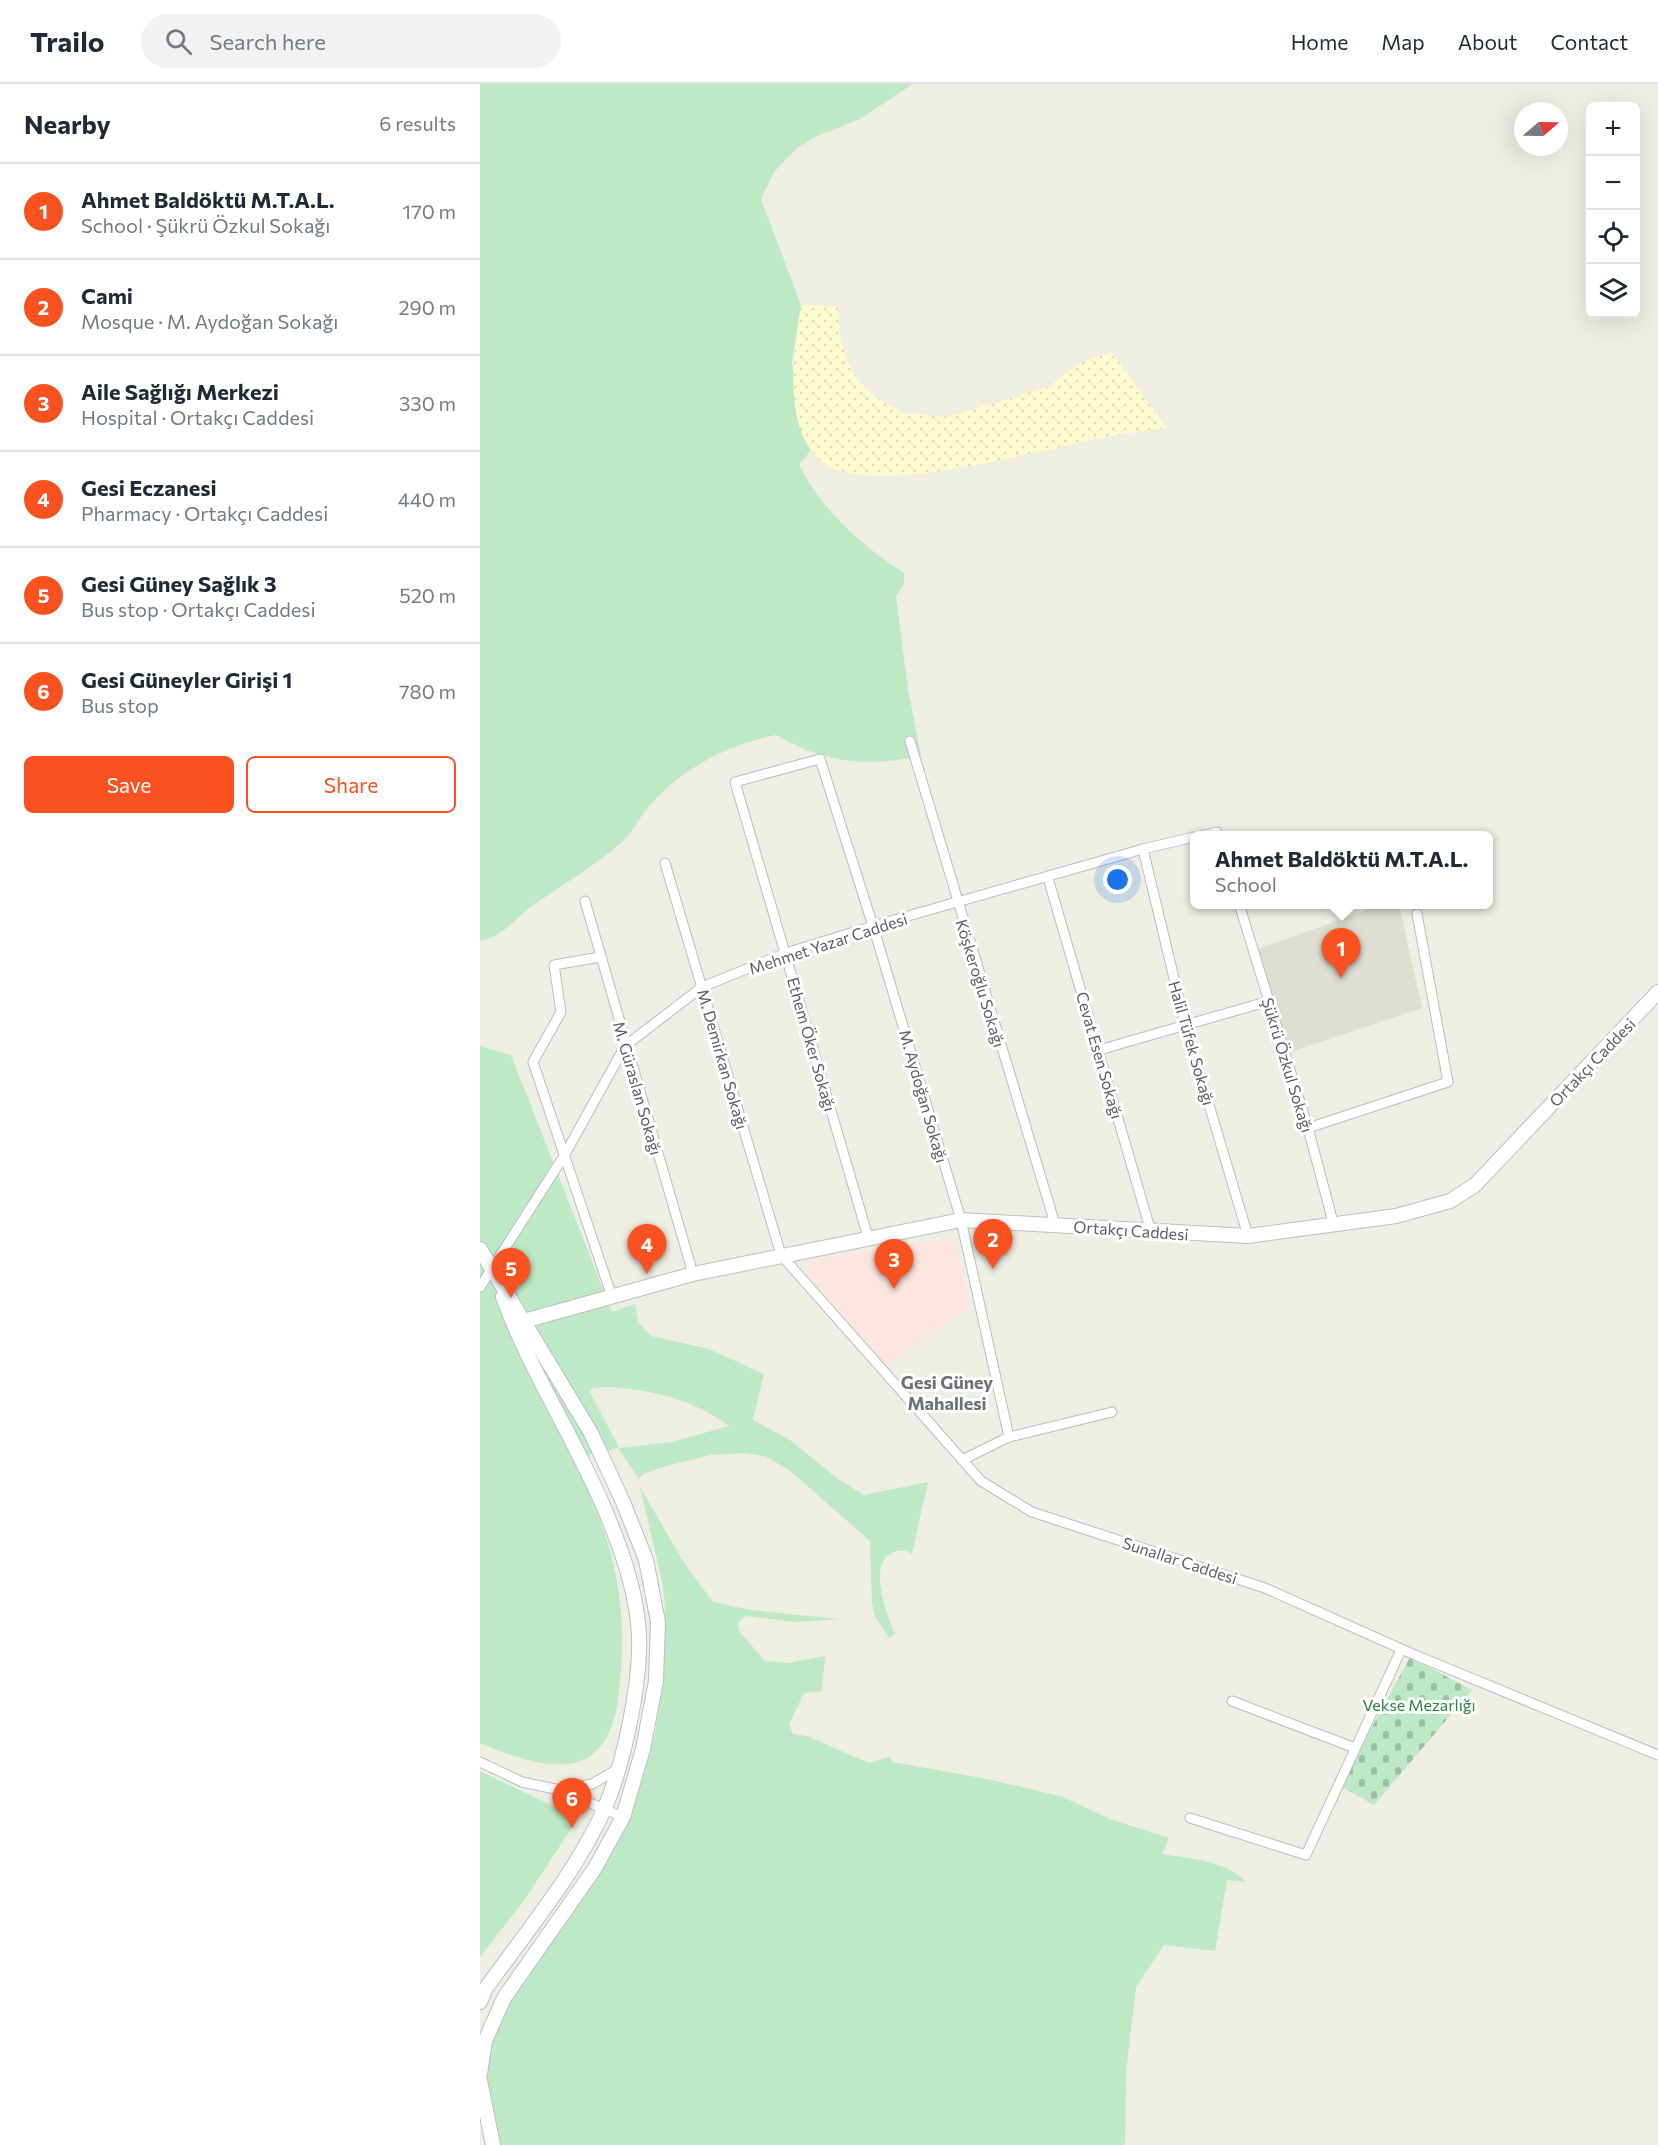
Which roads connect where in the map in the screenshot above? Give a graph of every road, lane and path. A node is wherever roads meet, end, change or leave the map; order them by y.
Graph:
1 (909, 741) dead end
2 (820, 759) joint
3 (1190, 838) edge
4 (1143, 849) junction
5 (664, 864) dead end
6 (1048, 878) junction
7 (585, 901) dead end
8 (956, 903) junction
9 (1241, 909) edge
10 (1417, 914) dead end
11 (873, 926) junction
12 (786, 953) junction
13 (600, 957) junction
14 (702, 987) junction
15 (1658, 992) edge
16 (1269, 1001) junction
17 (1185, 1024) junction
18 (625, 1046) junction
19 (1099, 1050) junction
20 (1308, 1128) junction
21 (564, 1156) junction
22 (960, 1220) junction
23 (1055, 1224) junction
24 (1334, 1226) junction
25 (1151, 1232) junction
26 (1248, 1236) junction
27 (868, 1238) junction
28 (480, 1249) edge
29 (781, 1255) junction
30 (493, 1270) junction
31 (693, 1274) junction
32 (480, 1287) edge
33 (612, 1297) junction
34 (524, 1321) junction
35 (1112, 1412) dead end
36 (1009, 1437) junction
37 (962, 1460) junction
38 (1401, 1650) junction
39 (1232, 1701) dead end
40 (1355, 1748) junction
41 (1658, 1755) edge
42 (480, 1762) edge
43 (616, 1770) junction
44 (560, 1790) junction
45 (604, 1809) junction
46 (622, 1817) junction
47 (1190, 1818) dead end
48 (480, 2002) edge
49 (480, 2074) edge
50 (480, 2081) edge
51 (493, 2145) edge

1 - 8 street, Köşkeroğlu Sokağı
2 - 11 street, M. Aydoğan Sokağı
2 - 12 street, Ethem Öker Sokağı
3 - 4 street, Mehmet Yazar Caddesi
4 - 6 street, Mehmet Yazar Caddesi
4 - 17 street, Halil Tüfek Sokağı
5 - 14 street, M. Demirkan Sokağı
6 - 8 street, Mehmet Yazar Caddesi
6 - 19 street, Cevat Esen Sokağı
7 - 13 street, M. Güraslan Sokağı
8 - 11 street, Mehmet Yazar Caddesi
8 - 23 street, Köşkeroğlu Sokağı
9 - 16 street, Şükrü Özkul Sokağı
10 - 20 street
11 - 12 street, Mehmet Yazar Caddesi
11 - 22 street, M. Aydoğan Sokağı
12 - 14 street, Mehmet Yazar Caddesi
12 - 27 street, Ethem Öker Sokağı
13 - 18 street, M. Güraslan Sokağı
13 - 21 street
14 - 18 street, Mehmet Yazar Caddesi
14 - 29 street, M. Demirkan Sokağı
15 - 24 street, Ortakçı Caddesi
16 - 17 street
16 - 20 street, Şükrü Özkul Sokağı
17 - 19 street
17 - 26 street, Halil Tüfek Sokağı
18 - 21 street, Mehmet Yazar Caddesi
18 - 31 street, M. Güraslan Sokağı
19 - 25 street, Cevat Esen Sokağı
20 - 24 street, Şükrü Özkul Sokağı
21 - 30 street, Mehmet Yazar Caddesi
21 - 33 street
22 - 23 street, Ortakçı Caddesi
22 - 27 street, Ortakçı Caddesi
22 - 36 street, M. Aydoğan Sokağı
23 - 25 street, Ortakçı Caddesi
24 - 26 street, Ortakçı Caddesi
25 - 26 street, Ortakçı Caddesi
27 - 29 street, Ortakçı Caddesi
28 - 30 street
29 - 31 street, Ortakçı Caddesi
29 - 37 street, Sunallar Caddesi
30 - 32 street, Mehmet Yazar Caddesi
30 - 34 street
30 - 43 street
31 - 33 street, Ortakçı Caddesi
33 - 34 street, Ortakçı Caddesi
34 - 46 street
35 - 36 street
36 - 37 street
37 - 38 street, Sunallar Caddesi
38 - 40 street
38 - 41 street, Sunallar Caddesi
39 - 40 street
40 - 47 street
42 - 44 street
43 - 44 street
43 - 45 street
44 - 45 street
45 - 46 street
45 - 48 street
46 - 49 street
50 - 51 street

